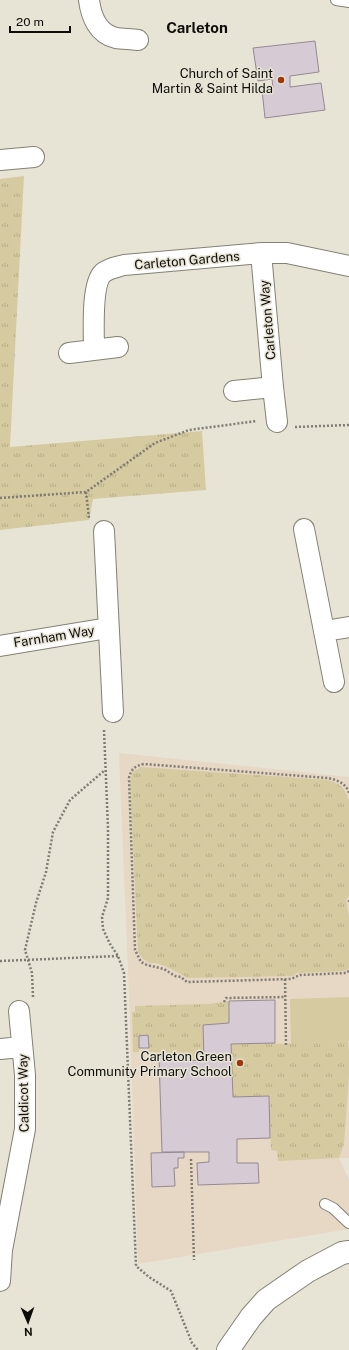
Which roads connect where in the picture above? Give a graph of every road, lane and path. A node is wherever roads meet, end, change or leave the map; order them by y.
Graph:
1 (89, 0) edge
2 (336, 0) edge
3 (349, 2) edge
4 (138, 40) dead end
5 (34, 157) dead end
6 (0, 160) edge
7 (261, 253) junction
8 (349, 266) edge
9 (118, 347) dead end
10 (94, 350) junction
11 (69, 353) dead end
12 (273, 387) junction
13 (234, 391) dead end
14 (277, 420) junction
15 (349, 425) edge
16 (0, 498) edge
17 (304, 529) dead end
18 (104, 531) dead end
19 (349, 627) edge
20 (108, 628) junction
21 (325, 631) junction
22 (0, 646) edge
23 (334, 682) dead end
24 (113, 712) joint
25 (105, 770) junction
26 (349, 793) edge
27 (118, 956) junction
28 (28, 959) junction
29 (0, 961) edge
30 (349, 971) edge
31 (285, 979) junction
32 (285, 996) junction
33 (224, 1002) dead end
34 (19, 1011) joint
35 (286, 1045) dead end
36 (22, 1047) junction
37 (0, 1049) edge
38 (191, 1159) dead end
39 (325, 1204) dead end
40 (349, 1223) edge
41 (349, 1252) edge
42 (194, 1260) dead end
43 (0, 1281) edge
44 (198, 1350) edge
45 (228, 1350) edge

1 - 4 street
2 - 3 lane
5 - 6 street
7 - 8 street, Carleton Gardens
7 - 10 street, Carleton Gardens
7 - 12 street, Carleton Way
9 - 10 street
10 - 11 street
12 - 13 street
12 - 14 street, Carleton Way
14 - 15 path
14 - 16 path
17 - 21 street
18 - 20 street, Farnham Way
19 - 21 street
20 - 22 street, Farnham Way
20 - 24 street, Farnham Way
21 - 23 street
24 - 25 path
25 - 27 path
25 - 28 path
26 - 31 path
27 - 28 path
27 - 44 path
28 - 29 path
28 - 34 path
30 - 31 path
31 - 32 path
32 - 33 path
32 - 35 path
34 - 36 street, Caldicot Way
36 - 37 street, Caldicot Way
36 - 43 street, Caldicot Way
38 - 42 path
39 - 40 lane
41 - 45 street

